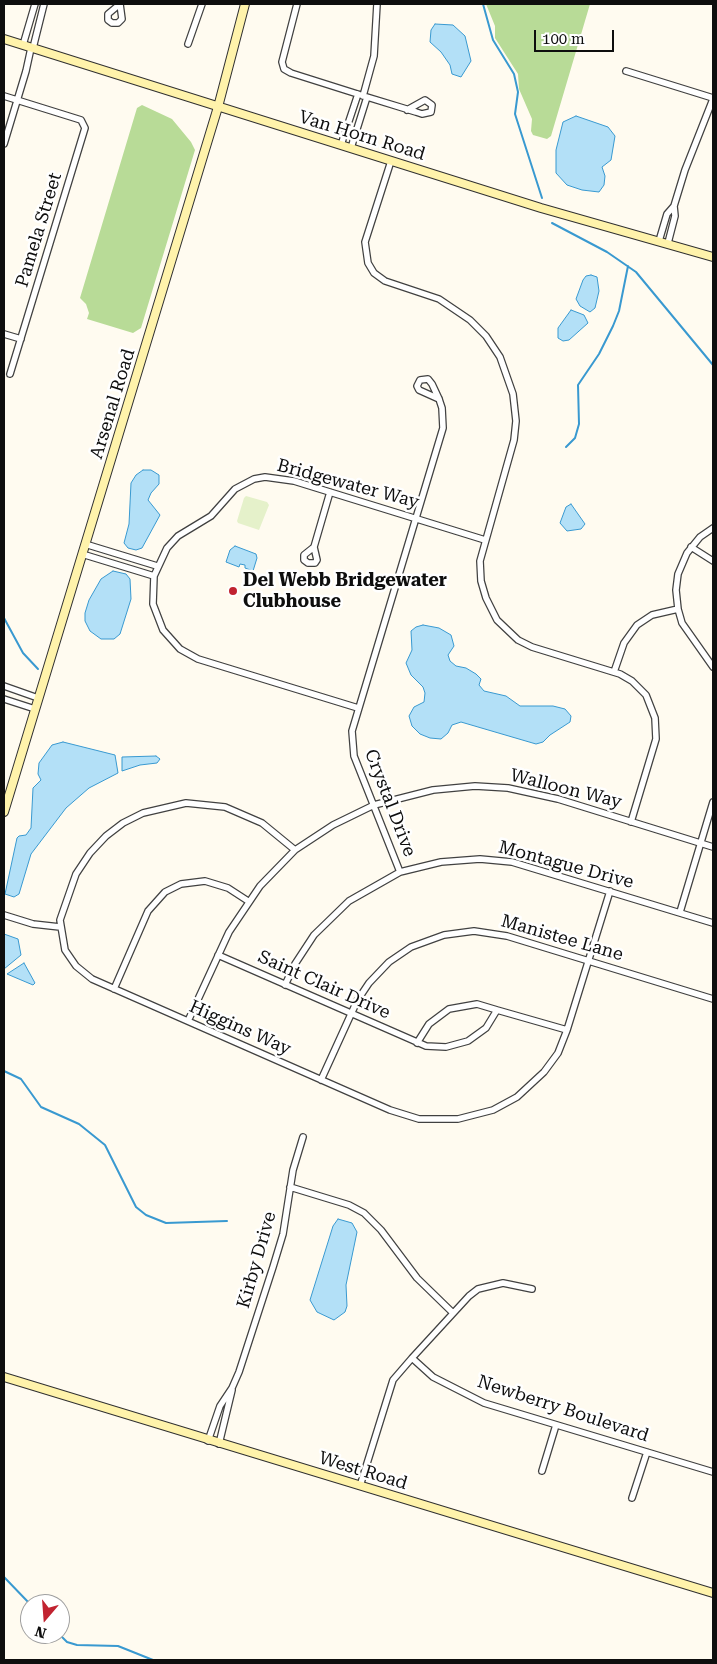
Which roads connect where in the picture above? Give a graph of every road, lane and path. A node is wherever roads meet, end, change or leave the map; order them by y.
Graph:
1 (35, 4) edge
2 (44, 4) edge
3 (202, 4) edge
4 (245, 4) edge
5 (297, 4) edge
6 (377, 4) edge
7 (4, 39) edge
8 (188, 44) dead end
9 (29, 47) junction
10 (626, 71) dead end
11 (4, 96) edge
12 (363, 96) junction
13 (713, 98) edge
14 (17, 100) junction
15 (218, 107) junction
16 (407, 110) dead end
17 (4, 144) edge
18 (342, 145) junction
19 (351, 148) junction
20 (391, 161) junction
21 (664, 242) junction
22 (713, 257) edge
23 (4, 334) edge
24 (21, 339) junction
25 (10, 374) dead end
26 (439, 399) dead end
27 (330, 492) junction
28 (416, 518) junction
29 (713, 528) edge
30 (485, 540) junction
31 (85, 544) junction
32 (314, 547) dead end
33 (691, 547) junction
34 (82, 554) junction
35 (713, 561) edge
36 (157, 566) junction
37 (154, 576) junction
38 (678, 609) junction
39 (713, 667) edge
40 (614, 672) junction
41 (4, 686) edge
42 (38, 698) junction
43 (4, 699) edge
44 (358, 708) junction
45 (35, 709) junction
46 (713, 802) edge
47 (374, 805) junction
48 (4, 812) edge
49 (631, 822) junction
50 (701, 843) junction
51 (713, 847) edge
52 (295, 850) junction
53 (400, 872) junction
54 (610, 891) junction
55 (248, 901) junction
56 (680, 912) junction
57 (4, 915) edge
58 (713, 923) edge
59 (60, 927) junction
60 (218, 955) junction
61 (588, 961) junction
62 (285, 985) junction
63 (114, 988) junction
64 (713, 998) edge
65 (497, 1010) junction
66 (351, 1014) junction
67 (188, 1021) junction
68 (567, 1030) junction
69 (417, 1043) junction
70 (321, 1080) junction
71 (303, 1137) dead end
72 (290, 1187) junction
73 (532, 1289) dead end
74 (454, 1313) junction
75 (412, 1358) junction
76 (4, 1377) edge
77 (232, 1388) junction
78 (556, 1424) junction
79 (208, 1441) junction
80 (219, 1444) junction
81 (646, 1452) junction
82 (542, 1471) dead end
83 (713, 1472) edge
84 (360, 1486) junction
85 (632, 1498) dead end
86 (713, 1593) edge

1 - 9 street
2 - 9 street
3 - 8 street
4 - 15 street, Arsenal Road
5 - 12 street
6 - 12 street
7 - 9 street, Van Horn Road
9 - 14 street
9 - 15 street, Van Horn Road
10 - 13 street
11 - 14 street
12 - 16 street
12 - 18 street
12 - 19 street
13 - 21 street
14 - 17 street
14 - 24 street, Pamela Street
15 - 18 street, Van Horn Road
15 - 31 street, Arsenal Road
18 - 19 street, Van Horn Road
19 - 20 street, Van Horn Road
20 - 21 street, Van Horn Road
20 - 30 street
21 - 22 street, Van Horn Road
23 - 24 street
24 - 25 street, Pamela Street
26 - 28 street, Crystal Drive
27 - 28 street, Bridgewater Way
27 - 32 street
27 - 36 street, Bridgewater Way
28 - 30 street, Bridgewater Way
28 - 44 street, Crystal Drive
29 - 33 street
30 - 40 street
31 - 34 street, Arsenal Road
31 - 36 street
33 - 35 street
33 - 38 street
34 - 37 street
34 - 42 street, Arsenal Road
36 - 37 street, Bridgewater Way
37 - 44 street, Bridgewater Way
38 - 39 street
38 - 40 street
40 - 49 street
41 - 42 street
42 - 45 street, Arsenal Road
43 - 45 street
44 - 47 street, Crystal Drive
45 - 48 street, Arsenal Road
46 - 50 street
47 - 49 street, Walloon Way
47 - 52 street, Walloon Way
47 - 53 street, Crystal Drive
49 - 50 street, Walloon Way
50 - 51 street, Walloon Way
50 - 56 street
52 - 55 street, Walloon Way
52 - 59 street, Higgins Way
53 - 54 street, Montague Drive
53 - 62 street, Montague Drive
54 - 56 street, Montague Drive
54 - 61 street, Higgins Way
55 - 60 street, Walloon Way
55 - 63 street
56 - 58 street, Montague Drive
57 - 59 street
59 - 63 street, Higgins Way
60 - 62 street, Saint Clair Drive
60 - 67 street, Walloon Way
61 - 64 street, Manistee Lane
61 - 66 street, Manistee Lane
61 - 68 street, Higgins Way
62 - 66 street, Saint Clair Drive
63 - 67 street, Higgins Way
65 - 68 street
65 - 69 street, Saint Clair Drive
65 - 69 street
66 - 69 street, Saint Clair Drive
66 - 70 street, Manistee Lane
67 - 70 street, Higgins Way
68 - 70 street, Higgins Way
71 - 72 street, Kirby Drive
72 - 74 street
72 - 77 street, Kirby Drive
73 - 74 street
74 - 75 street
75 - 78 street, Newberry Boulevard
75 - 84 street
76 - 79 street, West Road
77 - 79 street, Kirby Drive
77 - 80 street, Kirby Drive
78 - 81 street, Newberry Boulevard
78 - 82 street
79 - 80 street, West Road
80 - 84 street, West Road
81 - 83 street, Newberry Boulevard
81 - 85 street
84 - 86 street, West Road

